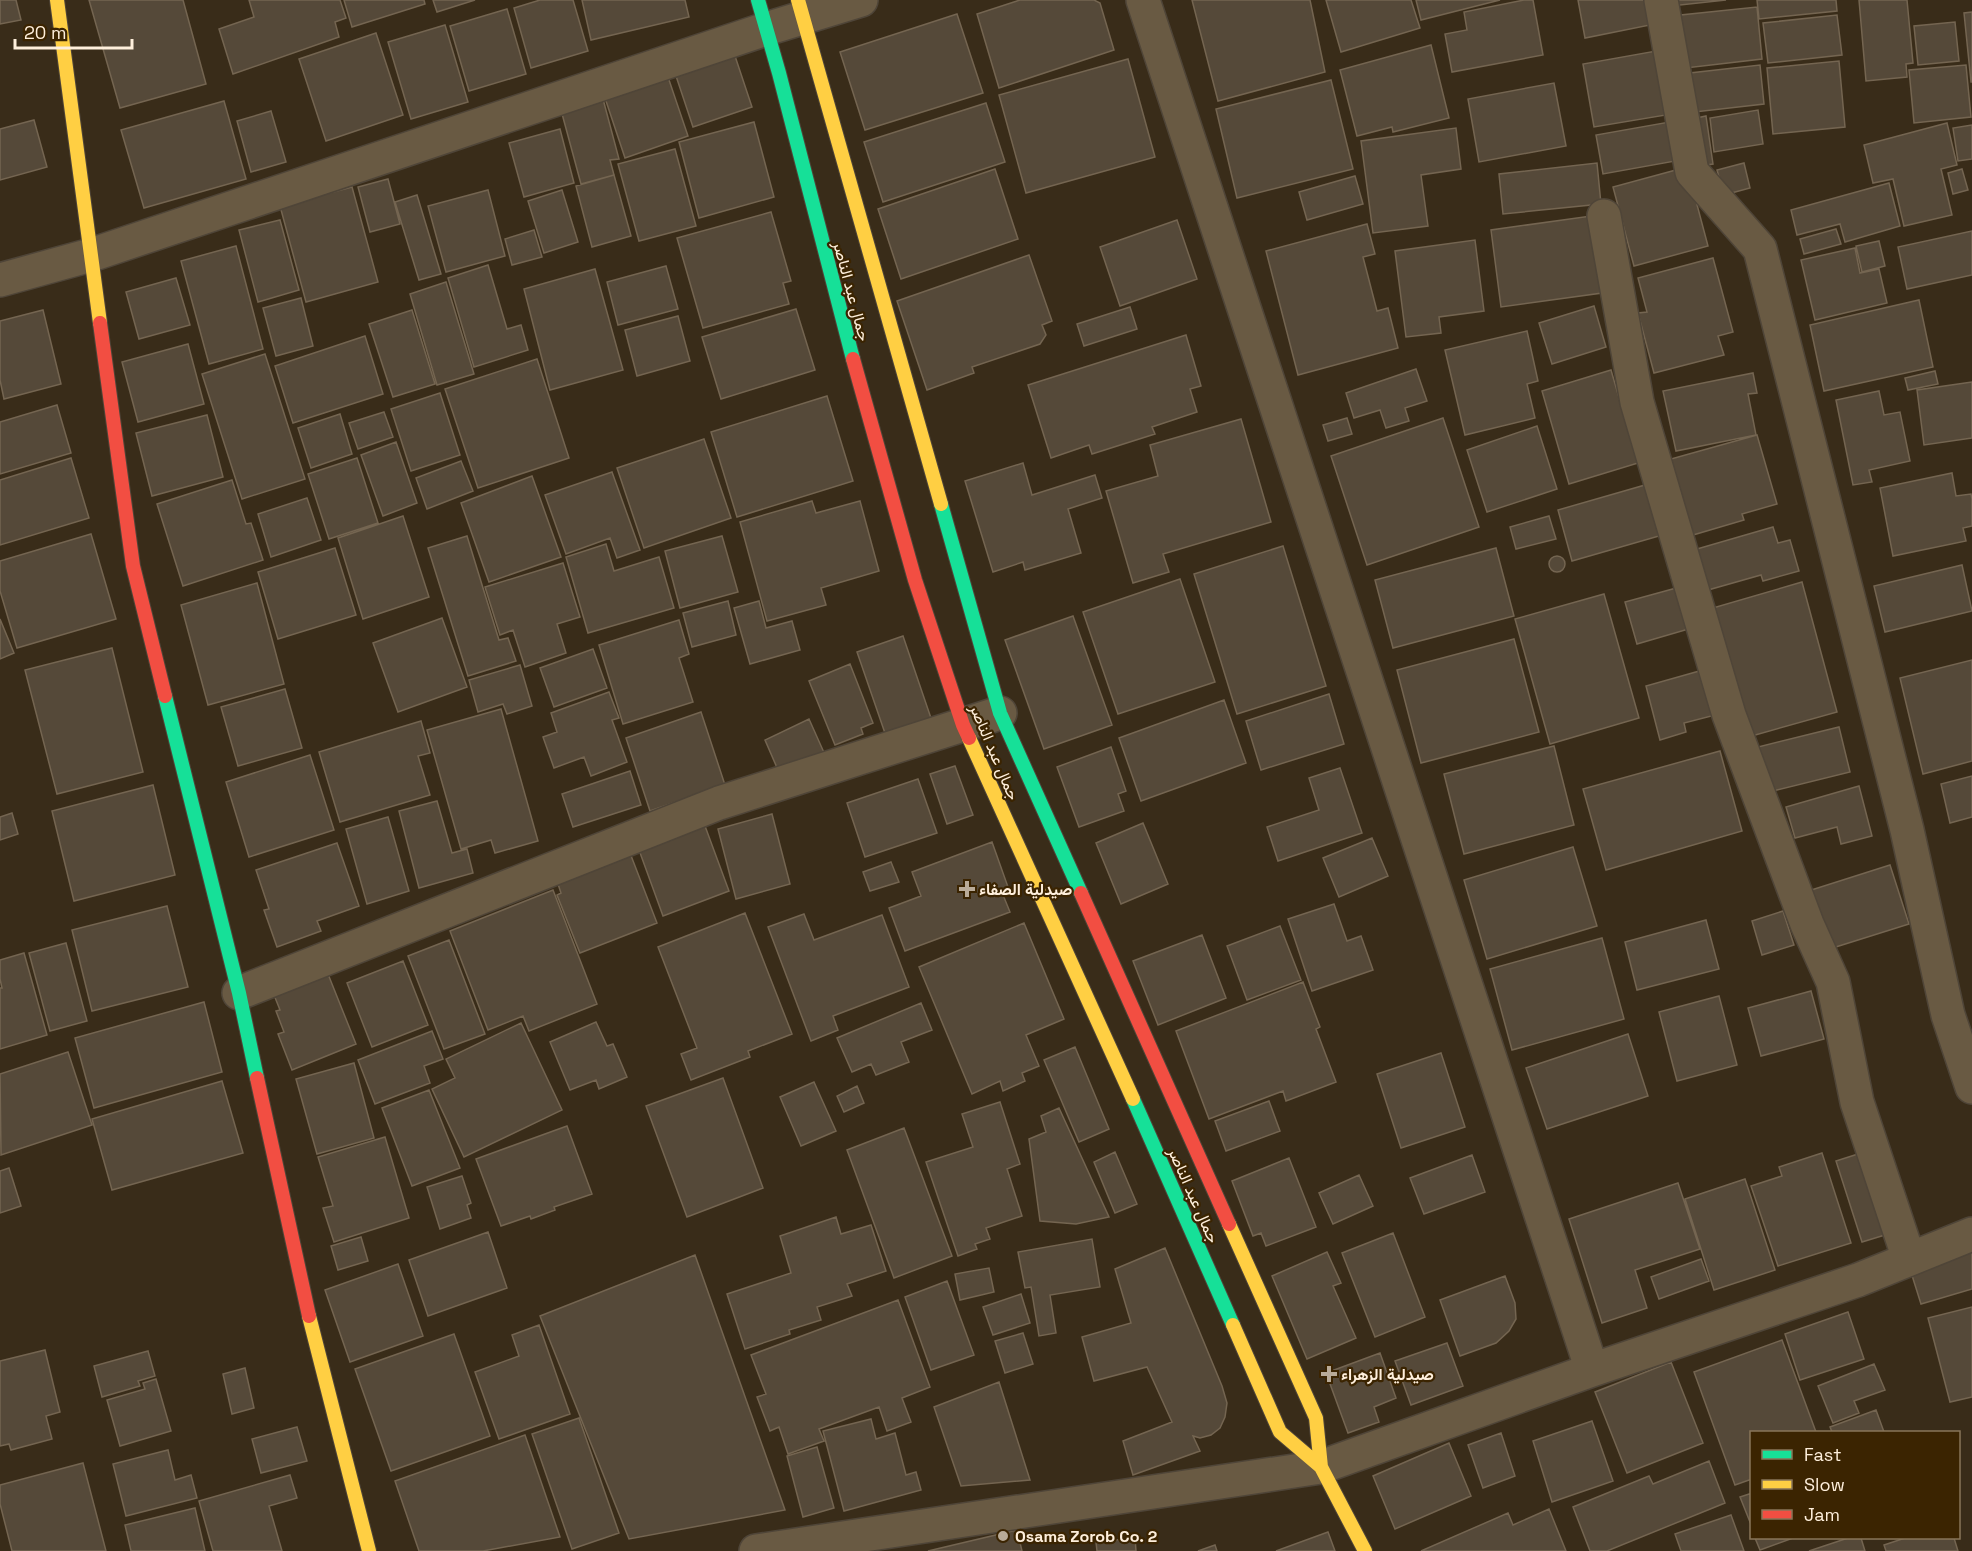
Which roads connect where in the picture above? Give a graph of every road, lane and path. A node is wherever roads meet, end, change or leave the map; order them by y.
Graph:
1 (57, 0) edge
2 (861, 0) edge
3 (1143, 0) edge
4 (1661, 0) edge
5 (800, 9) edge
6 (762, 14) edge
7 (1604, 216) dead end
8 (91, 255) junction
9 (0, 280) edge
10 (1000, 713) junction
11 (963, 725) junction
12 (239, 993) junction
13 (1972, 1087) edge
14 (1972, 1234) edge
15 (1909, 1259) junction
16 (1592, 1370) junction
17 (1321, 1467) junction
18 (369, 1551) edge
19 (756, 1551) edge
20 (1365, 1551) edge

1 - 8 street
2 - 5 street
3 - 16 street
4 - 13 street
5 - 6 street
5 - 10 street, جمال عبد الناصر
6 - 8 street
6 - 11 street, جمال عبد الناصر
7 - 15 street
8 - 9 street
8 - 12 street
10 - 11 street
10 - 17 street, جمال عبد الناصر
11 - 12 street
11 - 17 street, جمال عبد الناصر
12 - 18 street
14 - 15 street
15 - 16 street
16 - 17 street
17 - 19 street
17 - 20 street, جمال عبد الناصر

